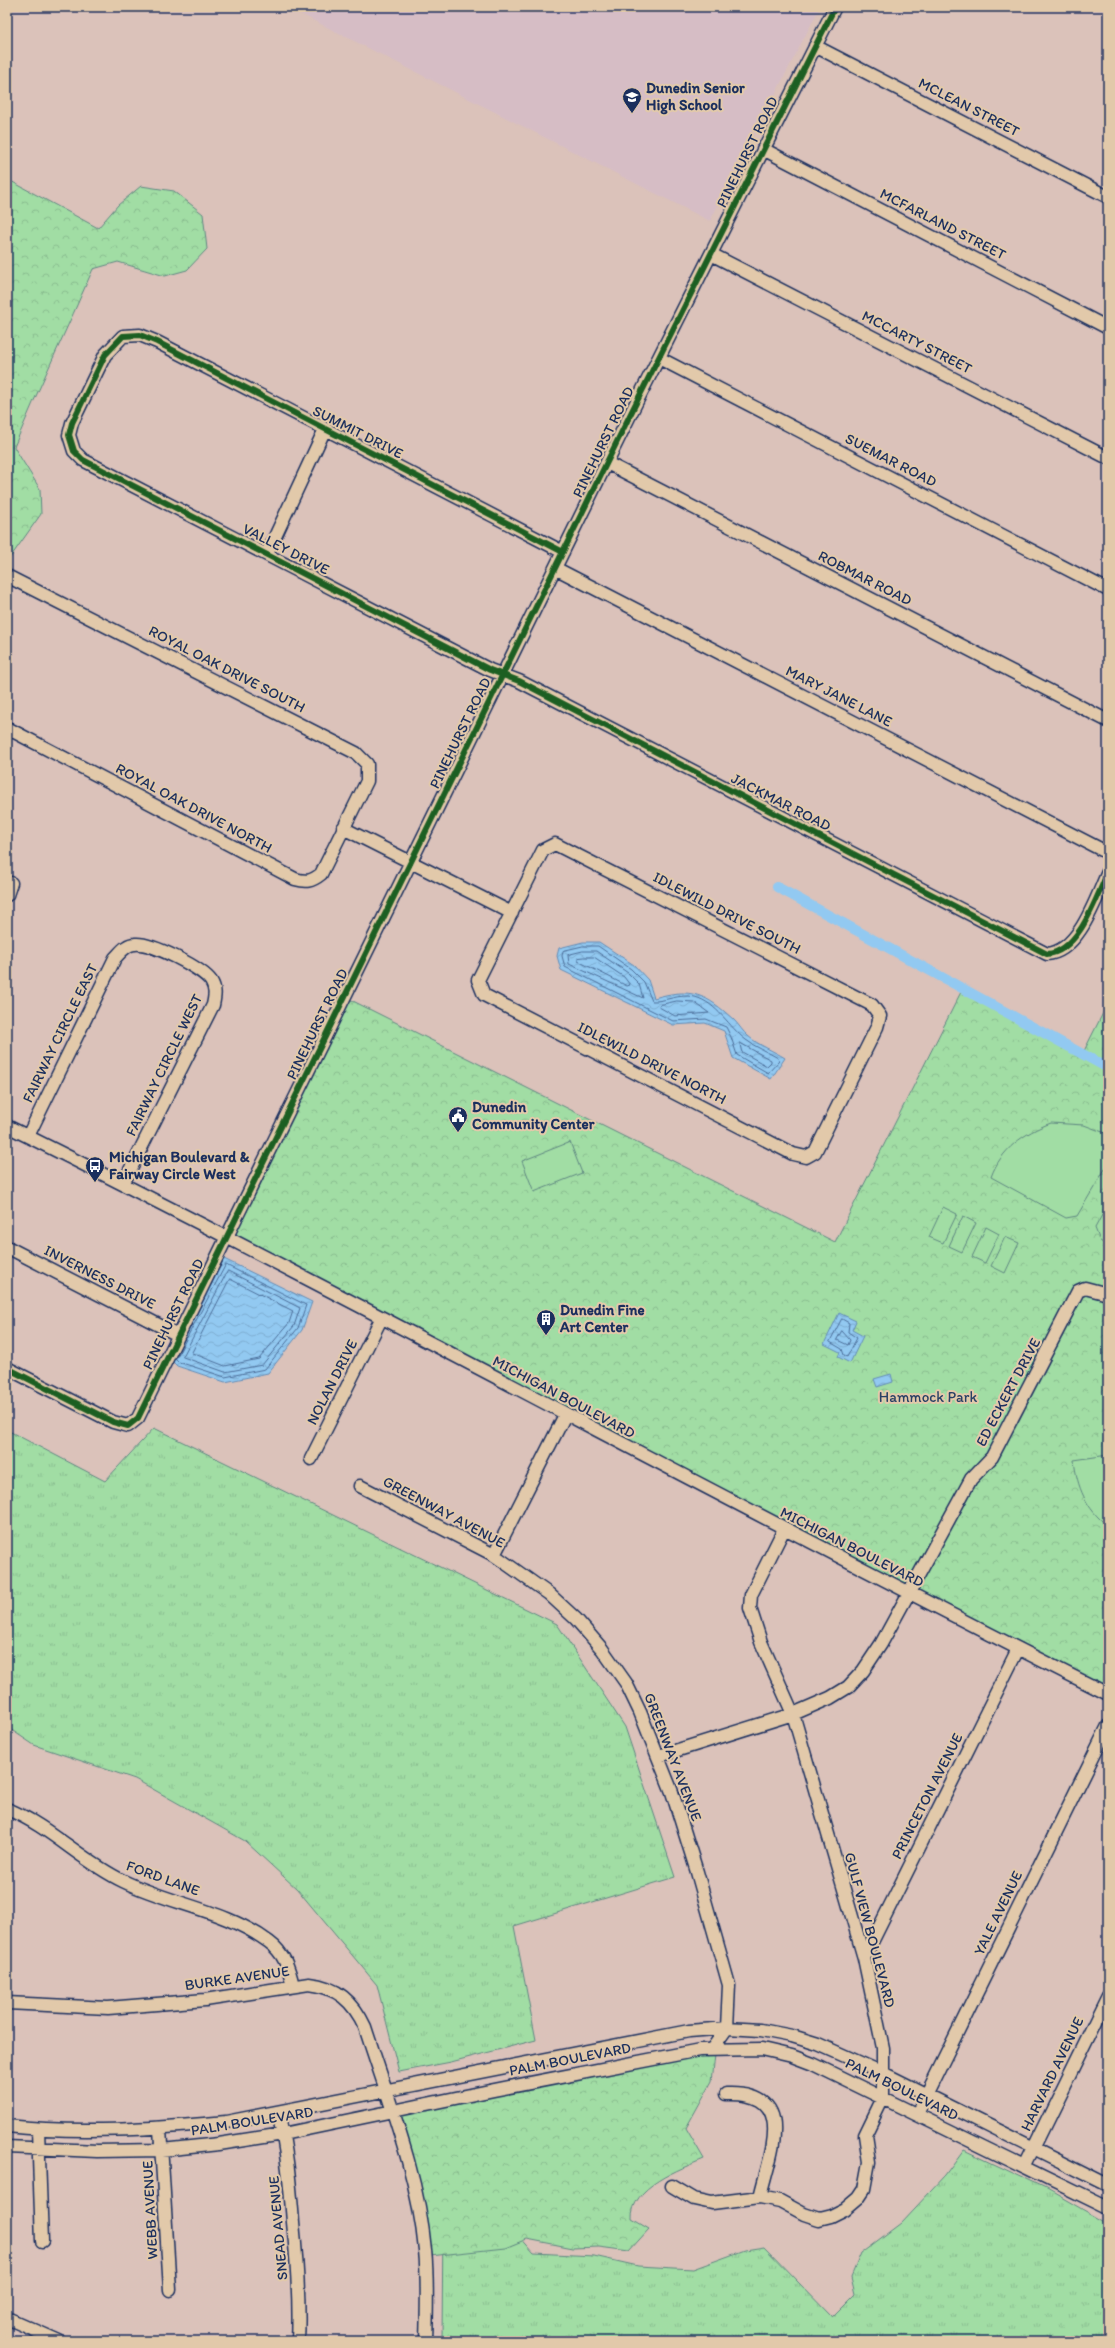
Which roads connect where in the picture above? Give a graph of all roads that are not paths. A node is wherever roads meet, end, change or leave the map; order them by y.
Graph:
1 (834, 7) edge
2 (815, 46) junction
3 (763, 149) junction
4 (1108, 197) edge
5 (712, 254) junction
6 (1108, 328) edge
7 (659, 358) junction
8 (325, 430) junction
9 (69, 435) joint
10 (1108, 458) edge
11 (607, 464) junction
12 (563, 552) junction
13 (267, 554) junction
14 (555, 568) junction
15 (7, 576) edge
16 (1108, 590) edge
17 (503, 674) junction
18 (1108, 721) edge
19 (7, 728) edge
20 (344, 828) junction
21 (1108, 853) edge
22 (412, 863) junction
23 (1108, 872) edge
24 (11, 883) dead end
25 (7, 895) edge
26 (512, 913) junction
27 (126, 947) joint
28 (7, 1126) edge
29 (28, 1136) junction
30 (806, 1157) joint
31 (123, 1184) junction
32 (225, 1237) junction
33 (7, 1247) edge
34 (1108, 1294) edge
35 (381, 1319) junction
36 (178, 1335) junction
37 (7, 1368) edge
38 (565, 1415) junction
39 (310, 1459) dead end
40 (360, 1486) dead end
41 (784, 1530) junction
42 (494, 1555) junction
43 (909, 1594) junction
44 (1018, 1649) junction
45 (1108, 1694) edge
46 (793, 1714) junction
47 (1108, 1726) edge
48 (659, 1756) junction
49 (7, 1809) edge
50 (864, 1958) junction
51 (293, 1986) junction
52 (1108, 1996) edge
53 (7, 2003) edge
54 (727, 2028) junction
55 (712, 2049) junction
56 (490, 2070) junction
57 (883, 2073) junction
58 (494, 2090) junction
59 (386, 2092) junction
60 (726, 2094) dead end
61 (926, 2096) junction
62 (883, 2098) junction
63 (392, 2110) junction
64 (278, 2113) junction
65 (917, 2114) junction
66 (7, 2126) edge
67 (160, 2129) junction
68 (38, 2130) junction
69 (283, 2134) junction
70 (7, 2147) edge
71 (1033, 2148) junction
72 (40, 2150) junction
73 (162, 2150) junction
74 (1024, 2167) junction
75 (1108, 2185) edge
76 (672, 2186) dead end
77 (760, 2196) junction
78 (1108, 2208) edge
79 (42, 2241) dead end
80 (170, 2290) dead end
81 (7, 2318) edge
82 (59, 2341) edge
83 (298, 2341) edge
84 (426, 2341) edge

1 - 2 street, PINEHURST ROAD
2 - 3 street, PINEHURST ROAD
2 - 4 street, MCLEAN STREET
3 - 5 street, PINEHURST ROAD
3 - 6 street, MCFARLAND STREET
5 - 7 street, PINEHURST ROAD
5 - 10 street, MCCARTY STREET
7 - 11 street, PINEHURST ROAD
7 - 16 street, SUEMAR ROAD
8 - 9 street, SUMMIT DRIVE
8 - 12 street, SUMMIT DRIVE
8 - 13 street
9 - 13 street, VALLEY DRIVE
11 - 12 street, PINEHURST ROAD
11 - 18 street, ROBMAR ROAD
12 - 14 street, PINEHURST ROAD
13 - 17 street, VALLEY DRIVE
14 - 17 street, PINEHURST ROAD
14 - 21 street, MARY JANE LANE
15 - 20 street, ROYAL OAK DRIVE SOUTH
17 - 22 street, PINEHURST ROAD
17 - 23 street, JACKMAR ROAD
19 - 20 street, ROYAL OAK DRIVE NORTH
20 - 22 street
22 - 26 street
22 - 32 street, PINEHURST ROAD
24 - 25 street
26 - 30 street, IDLEWILD DRIVE NORTH
26 - 30 street, IDLEWILD DRIVE SOUTH
27 - 29 street, FAIRWAY CIRCLE EAST
27 - 31 street, FAIRWAY CIRCLE WEST
28 - 29 street, MICHIGAN BOULEVARD
29 - 31 street, MICHIGAN BOULEVARD
31 - 32 street, MICHIGAN BOULEVARD
32 - 35 street, MICHIGAN BOULEVARD
32 - 36 street, PINEHURST ROAD
33 - 36 street, INVERNESS DRIVE
34 - 43 street, ED ECKERT DRIVE
35 - 38 street, MICHIGAN BOULEVARD
35 - 39 street, NOLAN DRIVE
36 - 37 street, PINEHURST ROAD
38 - 41 street, MICHIGAN BOULEVARD
38 - 42 street
40 - 42 street, GREENWAY AVENUE
41 - 43 street, MICHIGAN BOULEVARD
41 - 46 street, GULF VIEW BOULEVARD
42 - 48 street, GREENWAY AVENUE
43 - 44 street, MICHIGAN BOULEVARD
43 - 46 street, ED ECKERT DRIVE
44 - 45 street, MICHIGAN BOULEVARD
44 - 50 street, PRINCETON AVENUE
46 - 48 street, ED ECKERT DRIVE
46 - 50 street, GULF VIEW BOULEVARD
47 - 61 street, YALE AVENUE
48 - 54 street, GREENWAY AVENUE
49 - 51 street, FORD LANE
50 - 57 street, GULF VIEW BOULEVARD
51 - 53 street, BURKE AVENUE
51 - 59 street, BURKE AVENUE
52 - 71 street, HARVARD AVENUE
54 - 55 street
54 - 56 street, PALM BOULEVARD
54 - 57 street, PALM BOULEVARD
55 - 58 street, PALM BOULEVARD
55 - 62 street, PALM BOULEVARD
56 - 58 street
56 - 59 street, PALM BOULEVARD
57 - 61 street, PALM BOULEVARD
57 - 62 street, GULF VIEW BOULEVARD
58 - 63 street, PALM BOULEVARD
59 - 63 street, BURKE AVENUE
59 - 64 street, PALM BOULEVARD
60 - 77 street
61 - 65 street, YALE AVENUE
61 - 71 street, PALM BOULEVARD
62 - 65 street, PALM BOULEVARD
62 - 77 street, GULF VIEW BOULEVARD
63 - 69 street, PALM BOULEVARD
63 - 84 street, BURKE AVENUE
64 - 67 street, PALM BOULEVARD
64 - 69 street, SNEAD AVENUE
65 - 74 street, PALM BOULEVARD
66 - 68 street, PALM BOULEVARD
67 - 68 street, PALM BOULEVARD
67 - 73 street, WEBB AVENUE
68 - 72 street
69 - 73 street, PALM BOULEVARD
69 - 83 street, SNEAD AVENUE
70 - 72 street, PALM BOULEVARD
71 - 74 street, HARVARD AVENUE
71 - 75 street, PALM BOULEVARD
72 - 73 street, PALM BOULEVARD
72 - 79 street
73 - 80 street, WEBB AVENUE
74 - 78 street, PALM BOULEVARD
76 - 77 street, GULF VIEW BOULEVARD
81 - 82 street

